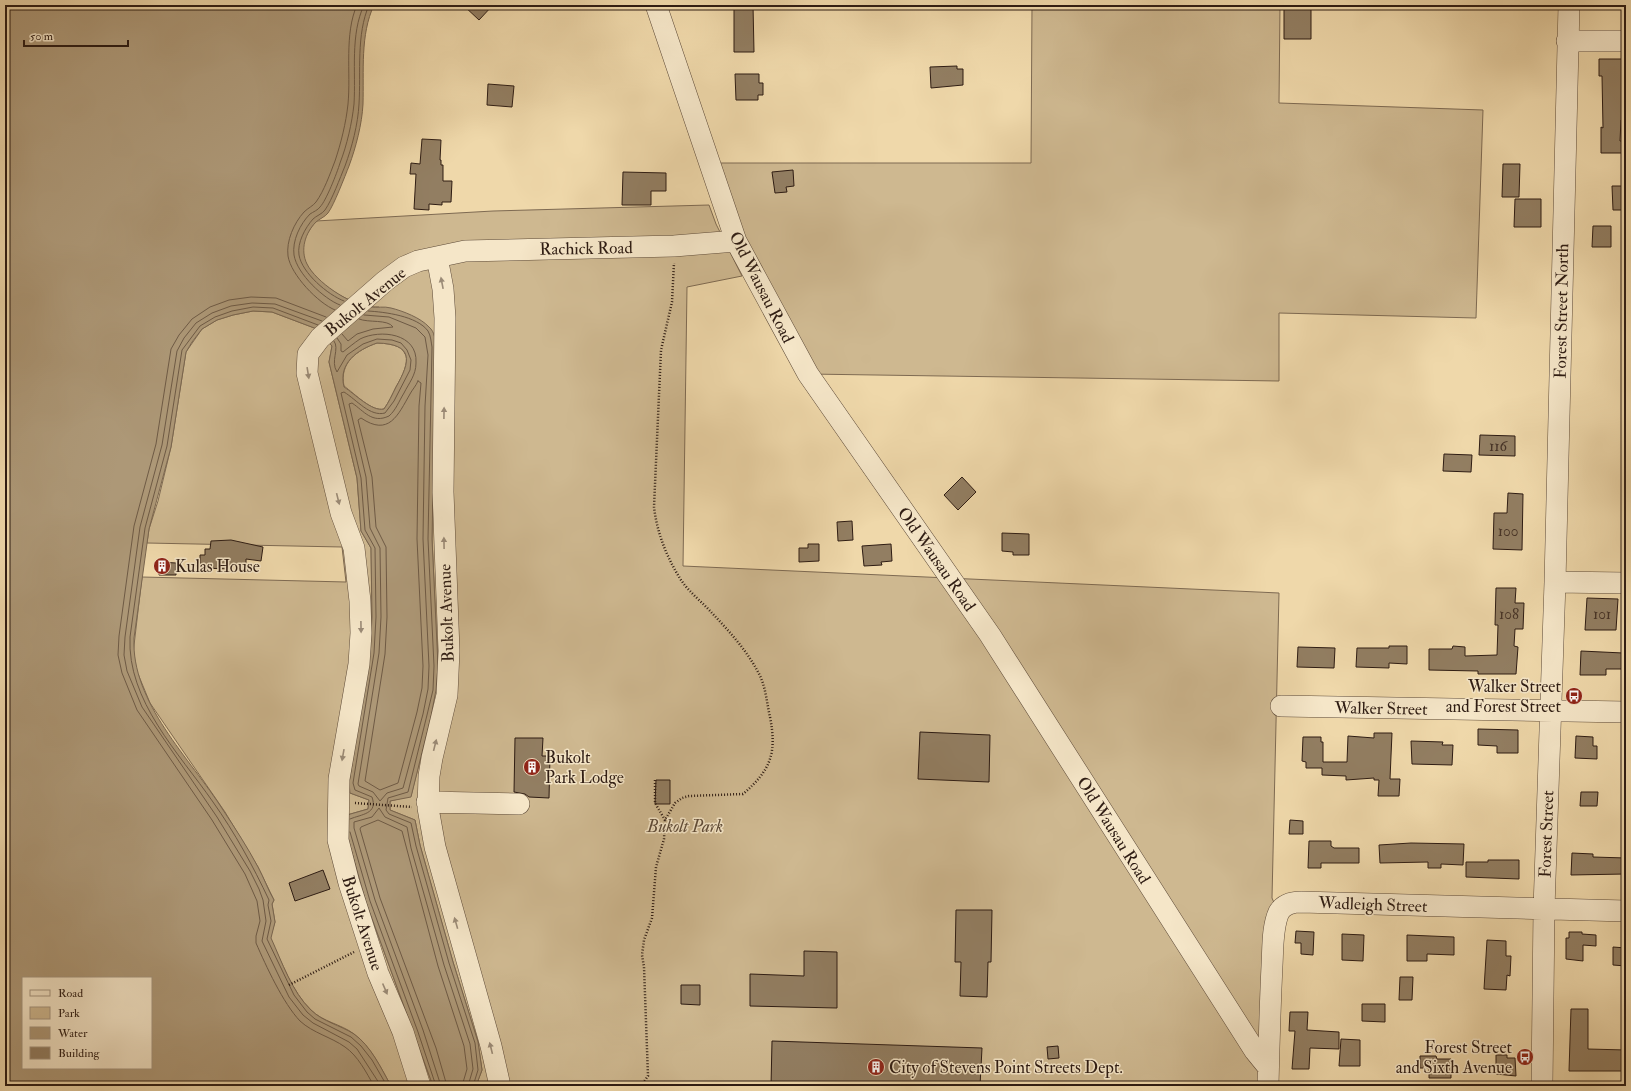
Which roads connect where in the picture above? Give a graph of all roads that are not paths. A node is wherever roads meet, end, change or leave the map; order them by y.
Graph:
1 (656, 5) edge
2 (1569, 5) edge
3 (1568, 41) junction
4 (1626, 41) edge
5 (736, 241) junction
6 (437, 257) junction
7 (1555, 582) junction
8 (1626, 582) edge
9 (1281, 706) dead end
10 (1550, 710) junction
11 (1626, 712) edge
12 (519, 804) dead end
13 (427, 805) junction
14 (1544, 909) junction
15 (1626, 911) edge
16 (1268, 1077) edge
17 (420, 1086) edge
18 (500, 1086) edge
19 (1542, 1086) edge

1 - 5 street, Old Wausau Road
2 - 3 street
3 - 4 street
3 - 7 street, Forest Street North
5 - 6 street, Rachick Road
5 - 16 street, Old Wausau Road
13 -> 6 street, Bukolt Avenue
6 -> 17 street, Bukolt Avenue
7 - 8 street
7 - 10 street, Forest Street
9 - 10 street, Walker Street
10 - 11 street, Walker Street
10 - 14 street, Forest Street
12 - 13 street
18 -> 13 street, Bukolt Avenue
14 - 15 street, Wadleigh Street
14 - 16 street, Wadleigh Street
14 - 19 street, Forest Street

